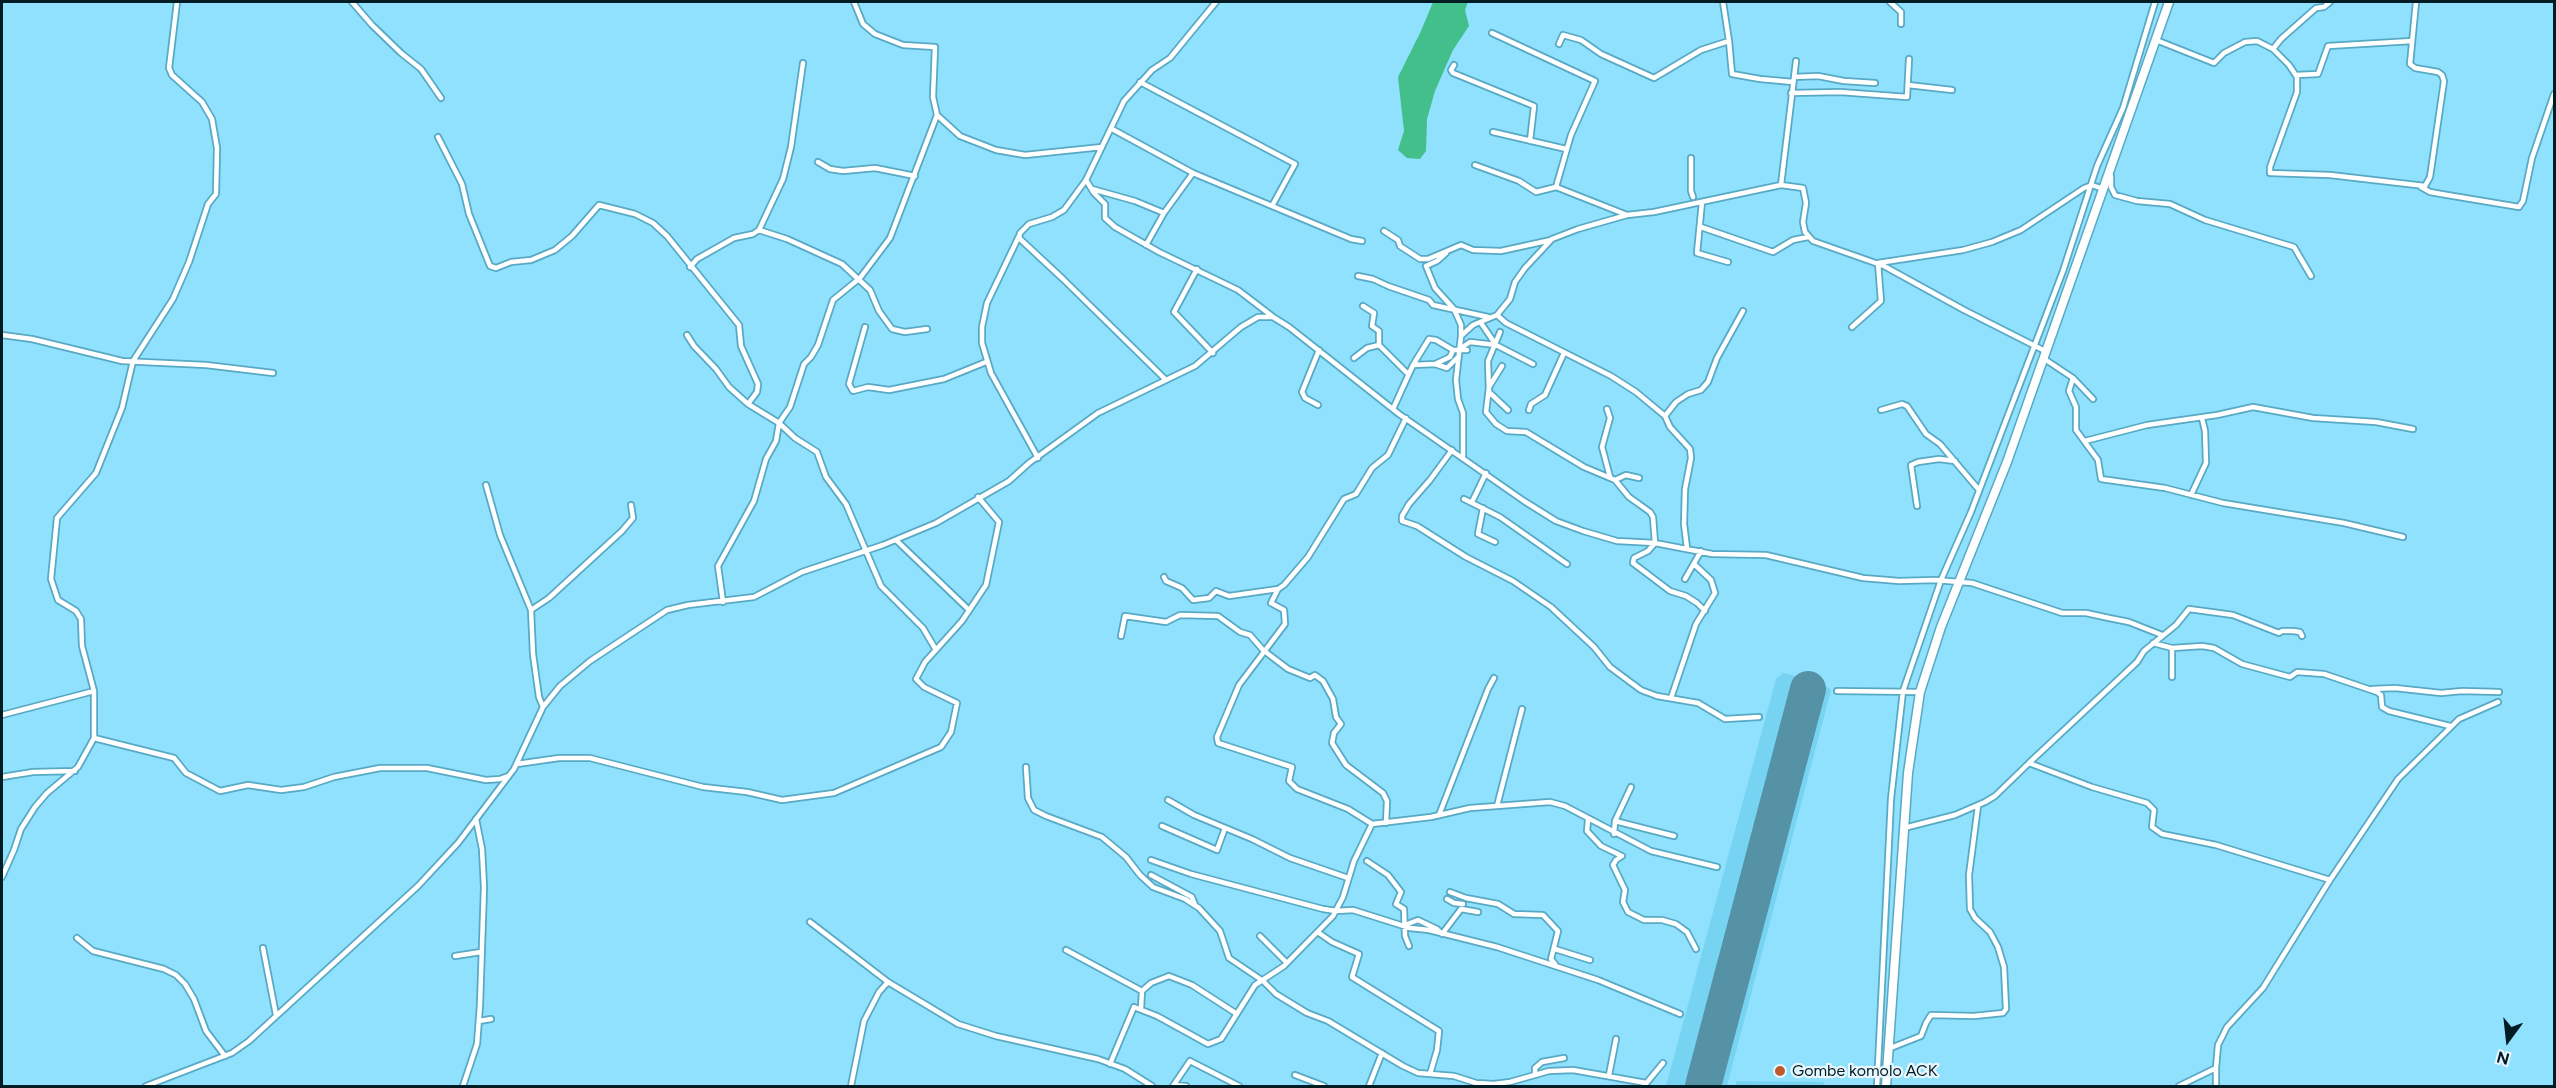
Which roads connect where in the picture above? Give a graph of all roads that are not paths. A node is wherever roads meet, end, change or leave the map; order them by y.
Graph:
1 (177, 2) edge
2 (352, 2) edge
3 (854, 2) edge
4 (1216, 2) edge
5 (1723, 2) edge
6 (1890, 2) edge
7 (2155, 2) edge
8 (2169, 2) edge
9 (2330, 2) edge
10 (2416, 2) edge
11 (1901, 24) dead end
12 (1492, 33) dead end
13 (2156, 40) junction
14 (1729, 41) junction
15 (2412, 41) junction
16 (1559, 44) dead end
17 (2273, 50) junction
18 (1909, 59) dead end
19 (1796, 61) dead end
20 (803, 63) dead end
21 (1454, 65) dead end
22 (2296, 75) junction
23 (1793, 79) junction
24 (1140, 82) junction
25 (1875, 83) dead end
26 (1908, 86) junction
27 (1952, 90) dead end
28 (1791, 93) junction
29 (2554, 94) edge
30 (441, 98) dead end
31 (937, 115) junction
32 (1112, 129) junction
33 (1493, 132) dead end
34 (438, 137) dead end
35 (1530, 141) junction
36 (1102, 147) junction
37 (1566, 148) junction
38 (1691, 158) dead end
39 (818, 162) dead end
40 (1475, 165) dead end
41 (2111, 167) junction
42 (1193, 173) junction
43 (915, 176) junction
44 (1086, 180) junction
45 (1781, 185) junction
46 (2092, 185) junction
47 (2420, 186) junction
48 (1556, 187) junction
49 (1092, 189) junction
50 (2103, 189) junction
51 (1694, 197) junction
52 (1701, 202) junction
53 (1694, 204) junction
54 (1272, 206) junction
55 (1164, 213) junction
56 (1627, 215) junction
57 (1701, 227) junction
58 (759, 230) junction
59 (1384, 231) dead end
60 (1019, 236) junction
61 (1808, 237) junction
62 (1552, 239) junction
63 (1362, 241) dead end
64 (1146, 245) junction
65 (1450, 249) junction
66 (1728, 262) dead end
67 (1878, 263) junction
68 (690, 267) junction
69 (1197, 269) junction
70 (1358, 276) dead end
71 (2311, 276) dead end
72 (860, 278) junction
73 (1363, 306) dead end
74 (1455, 309) junction
75 (1743, 311) dead end
76 (1497, 315) junction
77 (1273, 317) junction
78 (1488, 317) junction
79 (1481, 323) junction
80 (865, 327) dead end
81 (1852, 327) dead end
82 (927, 329) dead end
83 (1500, 332) dead end
84 (2, 334) edge
85 (687, 335) dead end
86 (1461, 336) junction
87 (2034, 344) junction
88 (1379, 345) junction
89 (1496, 345) junction
90 (1463, 349) junction
91 (1319, 350) junction
92 (1453, 350) junction
93 (1213, 353) junction
94 (1564, 353) junction
95 (2044, 354) junction
96 (1354, 358) dead end
97 (1457, 358) junction
98 (134, 361) junction
99 (986, 362) junction
100 (1435, 364) junction
101 (1533, 364) dead end
102 (1413, 365) junction
103 (1502, 366) dead end
104 (273, 373) dead end
105 (1407, 373) junction
106 (2073, 378) junction
107 (1166, 380) junction
108 (1489, 387) junction
109 (2093, 399) dead end
110 (748, 404) junction
111 (1318, 405) dead end
112 (1393, 409) junction
113 (1607, 409) dead end
114 (1508, 410) dead end
115 (1529, 410) dead end
116 (1881, 410) dead end
117 (1665, 416) junction
118 (1406, 418) junction
119 (2202, 418) junction
120 (779, 423) junction
121 (2413, 429) dead end
122 (2085, 441) junction
123 (1452, 450) junction
124 (1463, 457) junction
125 (1038, 458) junction
126 (1955, 461) junction
127 (1486, 473) junction
128 (1613, 478) junction
129 (1639, 478) dead end
130 (486, 485) dead end
131 (1979, 490) junction
132 (2191, 495) junction
133 (978, 497) junction
134 (1464, 499) dead end
135 (1472, 502) junction
136 (631, 505) dead end
137 (1917, 506) dead end
138 (1483, 508) junction
139 (2403, 537) dead end
140 (896, 540) junction
141 (1495, 542) dead end
142 (1655, 543) junction
143 (1687, 548) junction
144 (865, 551) junction
145 (1701, 551) junction
146 (1567, 564) dead end
147 (1694, 564) junction
148 (1164, 577) dead end
149 (1685, 579) dead end
150 (1941, 580) junction
151 (1959, 582) junction
152 (1278, 589) junction
153 (723, 602) junction
154 (531, 610) junction
155 (969, 610) junction
156 (1705, 611) junction
157 (2162, 635) junction
158 (1121, 636) dead end
159 (2302, 636) dead end
160 (2153, 643) junction
161 (2172, 648) junction
162 (936, 650) junction
163 (1263, 650) junction
164 (2172, 677) dead end
165 (1494, 678) dead end
166 (2367, 688) junction
167 (2382, 688) junction
168 (94, 691) junction
169 (1837, 691) dead end
170 (1903, 691) junction
171 (1920, 692) junction
172 (2499, 692) dead end
173 (2381, 695) junction
174 (1671, 698) junction
175 (2498, 702) dead end
176 (543, 707) junction
177 (1522, 709) dead end
178 (2, 715) edge
179 (1759, 717) dead end
180 (2450, 726) junction
181 (94, 738) junction
182 (2029, 763) junction
183 (517, 764) junction
184 (1026, 767) dead end
185 (75, 771) junction
186 (510, 775) junction
187 (2, 777) edge
188 (1631, 787) dead end
189 (1168, 800) dead end
190 (1497, 806) junction
191 (1978, 806) junction
192 (1439, 815) junction
193 (476, 819) junction
194 (1588, 820) junction
195 (1615, 821) junction
196 (1386, 823) junction
197 (1372, 824) junction
198 (1162, 825) dead end
199 (1225, 828) junction
200 (1904, 828) junction
201 (1614, 834) junction
202 (1674, 836) dead end
203 (1151, 860) dead end
204 (1366, 861) dead end
205 (1717, 867) dead end
206 (1151, 875) dead end
207 (2, 877) edge
208 (1348, 878) junction
209 (2330, 880) junction
210 (1450, 892) dead end
211 (1466, 898) junction
212 (1447, 899) dead end
213 (1195, 905) junction
214 (1462, 906) junction
215 (1336, 911) junction
216 (1478, 912) dead end
217 (810, 922) dead end
218 (1405, 926) junction
219 (1319, 933) junction
220 (1442, 934) junction
221 (1260, 936) dead end
222 (77, 938) dead end
223 (1409, 946) dead end
224 (263, 948) dead end
225 (1555, 949) junction
226 (1696, 949) dead end
227 (1066, 950) dead end
228 (481, 952) junction
229 (455, 956) dead end
230 (1590, 960) dead end
231 (1287, 963) junction
232 (1558, 966) junction
233 (1263, 981) junction
234 (888, 982) junction
235 (1142, 991) junction
236 (1141, 1008) junction
237 (1237, 1014) junction
238 (1680, 1014) dead end
239 (276, 1015) junction
240 (491, 1019) dead end
241 (479, 1021) junction
242 (1616, 1038) dead end
243 (1888, 1049) junction
244 (1382, 1053) junction
245 (225, 1056) junction
246 (1564, 1058) dead end
247 (1663, 1063) dead end
248 (1110, 1064) junction
249 (2216, 1068) junction
250 (1430, 1074) junction
251 (1535, 1075) junction
252 (1609, 1075) junction
253 (1295, 1076) dead end
254 (1305, 1080) junction
255 (1494, 1085) edge
256 (1645, 1085) edge
257 (146, 1086) edge
258 (463, 1086) edge
259 (851, 1086) edge
260 (1152, 1086) edge
261 (1174, 1086) edge
262 (1186, 1086) edge
263 (1239, 1086) edge
264 (1305, 1086) edge
265 (1324, 1086) edge
266 (1369, 1086) edge
267 (1877, 1086) edge
268 (1886, 1086) edge
269 (2180, 1086) edge
270 (2216, 1086) edge

1 - 98 street
2 - 30 street
3 - 31 street
4 - 24 street
5 - 14 street
6 - 11 street
7 - 46 street
8 - 13 highway
9 - 17 street
10 - 15 street
12 - 37 street
13 - 17 street
13 - 41 highway
14 - 16 street
14 - 23 street
15 - 22 street
15 - 47 street
17 - 22 street
18 - 26 street
19 - 23 street
20 - 58 street
21 - 35 street
22 - 47 street
23 - 25 street
23 - 28 street
24 - 32 street
24 - 54 street
26 - 27 street
26 - 28 street
28 - 45 street
29 - 47 street
31 - 36 street
31 - 43 street
32 - 36 street
32 - 42 street
33 - 35 street
34 - 68 street
35 - 37 street
36 - 44 street
37 - 48 street
38 - 51 street
39 - 43 street
40 - 48 street
41 - 50 highway
41 - 71 street
42 - 54 street
42 - 55 street
43 - 72 street
44 - 49 street
44 - 60 street
45 - 52 street
45 - 61 street
46 - 50 street
46 - 67 street
46 - 87 street
48 - 56 street
49 - 55 street
49 - 64 street
50 - 95 highway
51 - 52 street
51 - 53 street
52 - 53 street
52 - 57 street
53 - 56 street
54 - 63 street
55 - 64 street
56 - 62 street
57 - 61 street
57 - 66 street
58 - 68 street
58 - 72 street
59 - 65 street
60 - 99 street
60 - 107 street
61 - 67 street
62 - 65 street
62 - 76 street
64 - 69 street
65 - 74 street
67 - 81 street
67 - 87 street
68 - 110 street
69 - 77 street
69 - 93 street
70 - 74 street
72 - 82 street
72 - 120 street
73 - 88 street
74 - 78 street
74 - 86 street
75 - 117 street
76 - 78 street
76 - 94 street
77 - 91 street
77 - 93 street
78 - 79 street
79 - 86 street
79 - 89 street
80 - 99 street
83 - 89 street
84 - 98 street
85 - 110 street
86 - 90 street
87 - 95 street
87 - 131 street
88 - 96 street
88 - 105 street
89 - 90 street
89 - 101 street
89 - 108 street
90 - 92 street
90 - 97 street
91 - 111 street
91 - 112 street
92 - 100 street
92 - 102 street
93 - 107 street
94 - 115 street
94 - 117 street
95 - 106 street
95 - 151 highway
97 - 100 street
97 - 124 street
98 - 104 street
98 - 168 street
99 - 125 street
100 - 102 street
102 - 105 street
103 - 108 street
105 - 112 street
106 - 109 street
106 - 122 street
107 - 125 street
108 - 114 street
108 - 128 street
110 - 120 street
112 - 118 street
113 - 128 street
116 - 126 street
117 - 143 street
118 - 123 street
118 - 152 street
119 - 121 street
119 - 122 street
119 - 132 street
120 - 144 street
120 - 153 street
122 - 132 street
123 - 124 street
123 - 174 street
124 - 127 street
125 - 133 street
126 - 131 street
126 - 137 street
127 - 135 street
127 - 142 street
128 - 129 street
128 - 142 street
130 - 154 street
131 - 150 street
132 - 139 street
133 - 140 street
133 - 155 street
134 - 135 street
135 - 138 street
136 - 154 street
138 - 141 street
138 - 146 street
140 - 144 street
140 - 155 street
142 - 143 street
142 - 156 street
143 - 145 street
144 - 153 street
144 - 162 street
145 - 147 street
145 - 150 street
147 - 149 street
147 - 156 street
148 - 152 street
150 - 151 street
150 - 170 street
151 - 157 street
151 - 171 highway
152 - 163 street
153 - 176 street
154 - 176 street
155 - 162 street
156 - 174 street
157 - 159 street
157 - 160 street
158 - 163 street
160 - 161 street
160 - 182 street
161 - 164 street
161 - 166 street
162 - 183 street
163 - 196 street
163 - 197 street
165 - 192 street
166 - 167 street
166 - 173 street
167 - 172 street
167 - 173 street
168 - 178 street
168 - 181 street
169 - 170 street
170 - 171 street
170 - 267 street
171 - 200 highway
173 - 180 street
174 - 179 street
175 - 180 street
176 - 183 street
177 - 190 street
180 - 209 street
181 - 185 street
181 - 186 street
182 - 191 street
182 - 209 street
183 - 186 street
184 - 213 street
185 - 187 street
185 - 207 street
186 - 193 street
188 - 195 street
189 - 199 street
190 - 192 street
190 - 194 street
191 - 200 street
191 - 243 street
192 - 196 street
193 - 228 street
193 - 239 street
194 - 201 street
194 - 226 street
195 - 201 street
195 - 202 street
196 - 197 street
197 - 208 street
198 - 199 street
199 - 208 street
200 - 243 highway
201 - 205 street
203 - 215 street
204 - 218 street
206 - 213 street
208 - 215 street
209 - 249 street
210 - 211 street
211 - 214 street
211 - 225 street
212 - 214 street
213 - 233 street
214 - 216 street
214 - 220 street
215 - 218 street
215 - 219 street
217 - 234 street
218 - 220 street
218 - 220 street
218 - 223 street
219 - 231 street
219 - 250 street
220 - 232 street
221 - 231 street
222 - 245 street
224 - 239 street
225 - 230 street
225 - 232 street
227 - 235 street
228 - 229 street
228 - 241 street
231 - 233 street
232 - 238 street
233 - 237 street
233 - 244 street
234 - 248 street
234 - 259 street
235 - 236 street
235 - 237 street
236 - 237 street
236 - 248 street
239 - 245 street
240 - 241 street
241 - 258 street
242 - 252 street
243 - 268 highway
244 - 250 street
244 - 266 street
245 - 257 street
246 - 251 street
247 - 256 street
248 - 260 street
249 - 269 street
249 - 270 street
250 - 255 street
251 - 252 street
251 - 255 street
252 - 256 street
253 - 254 street
254 - 264 street
254 - 265 street
261 - 262 street
261 - 263 street

